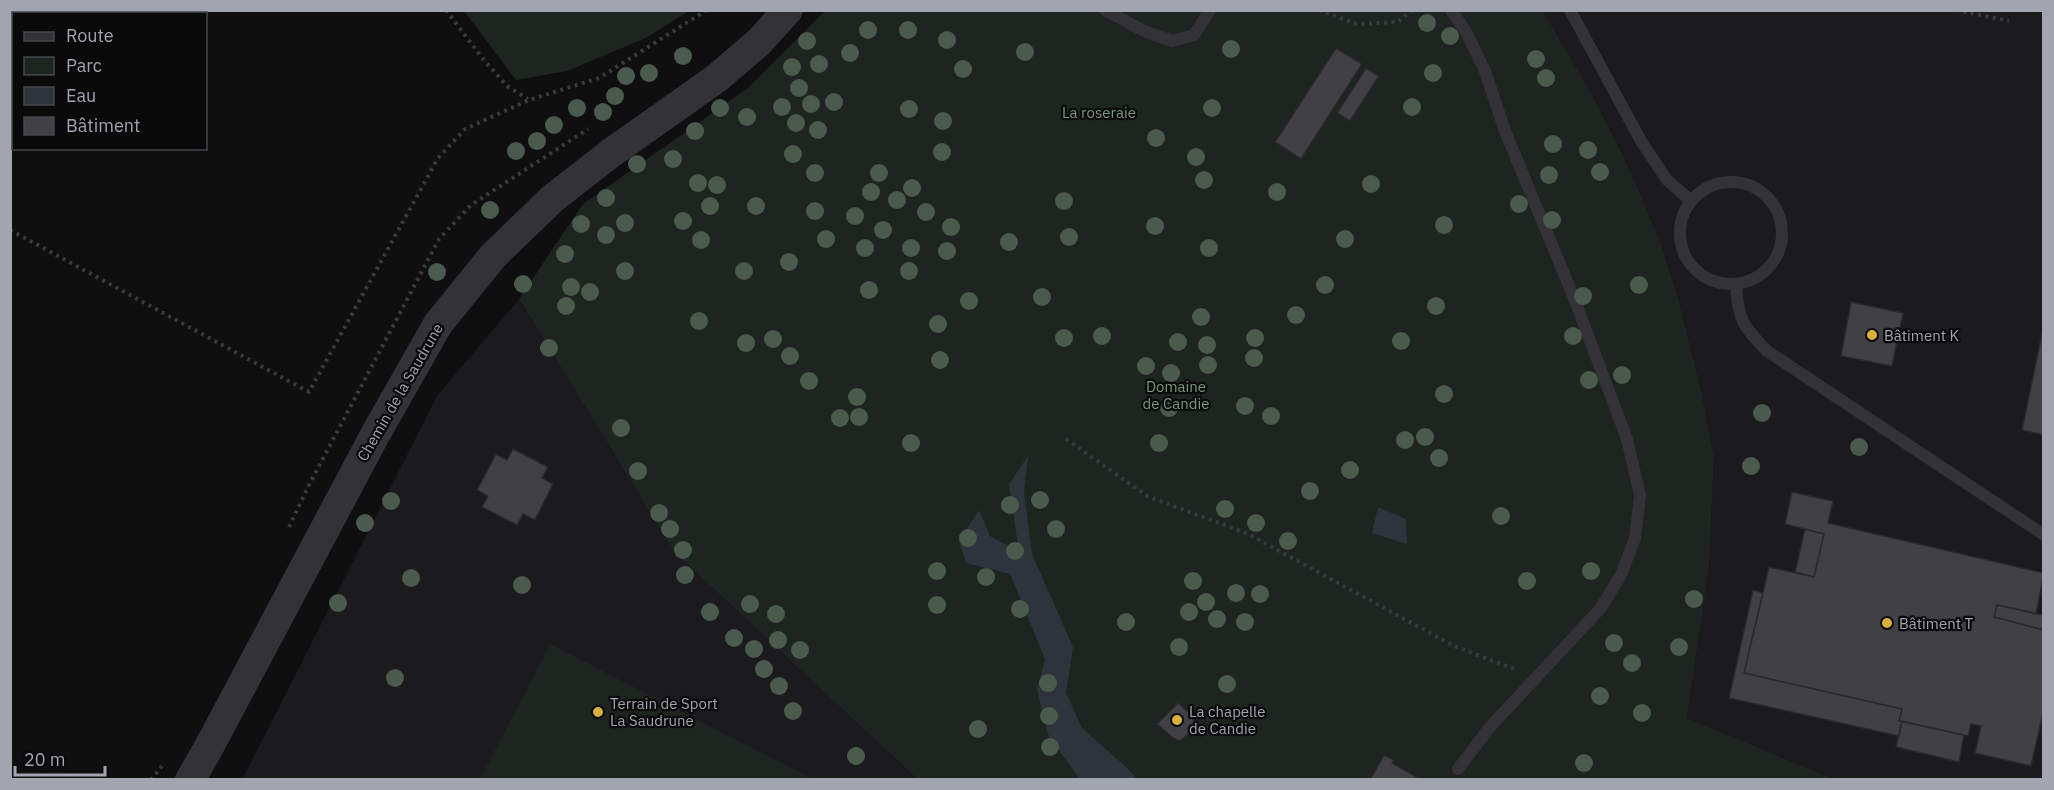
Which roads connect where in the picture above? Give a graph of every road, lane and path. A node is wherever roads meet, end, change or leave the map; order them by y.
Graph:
1 (446, 10) edge
2 (707, 10) edge
3 (788, 10) edge
4 (1105, 10) edge
5 (1210, 10) edge
6 (1319, 10) edge
7 (1412, 10) edge
8 (1451, 10) edge
9 (1570, 10) edge
10 (1956, 10) edge
11 (2008, 21) dead end
12 (529, 100) junction
13 (1691, 201) junction
14 (10, 230) edge
15 (1736, 285) junction
16 (1066, 439) dead end
17 (2043, 535) edge
18 (1538, 674) junction
19 (1458, 769) dead end
20 (190, 780) edge

1 - 12 path
2 - 12 path
3 - 20 street, Chemin de la Saudrune
4 - 5 lane
6 - 7 path
8 - 18 lane
9 - 13 lane
10 - 11 path
12 - 14 path
13 - 15 lane
13 - 15 lane
15 - 17 lane
16 - 18 path
18 - 19 lane

